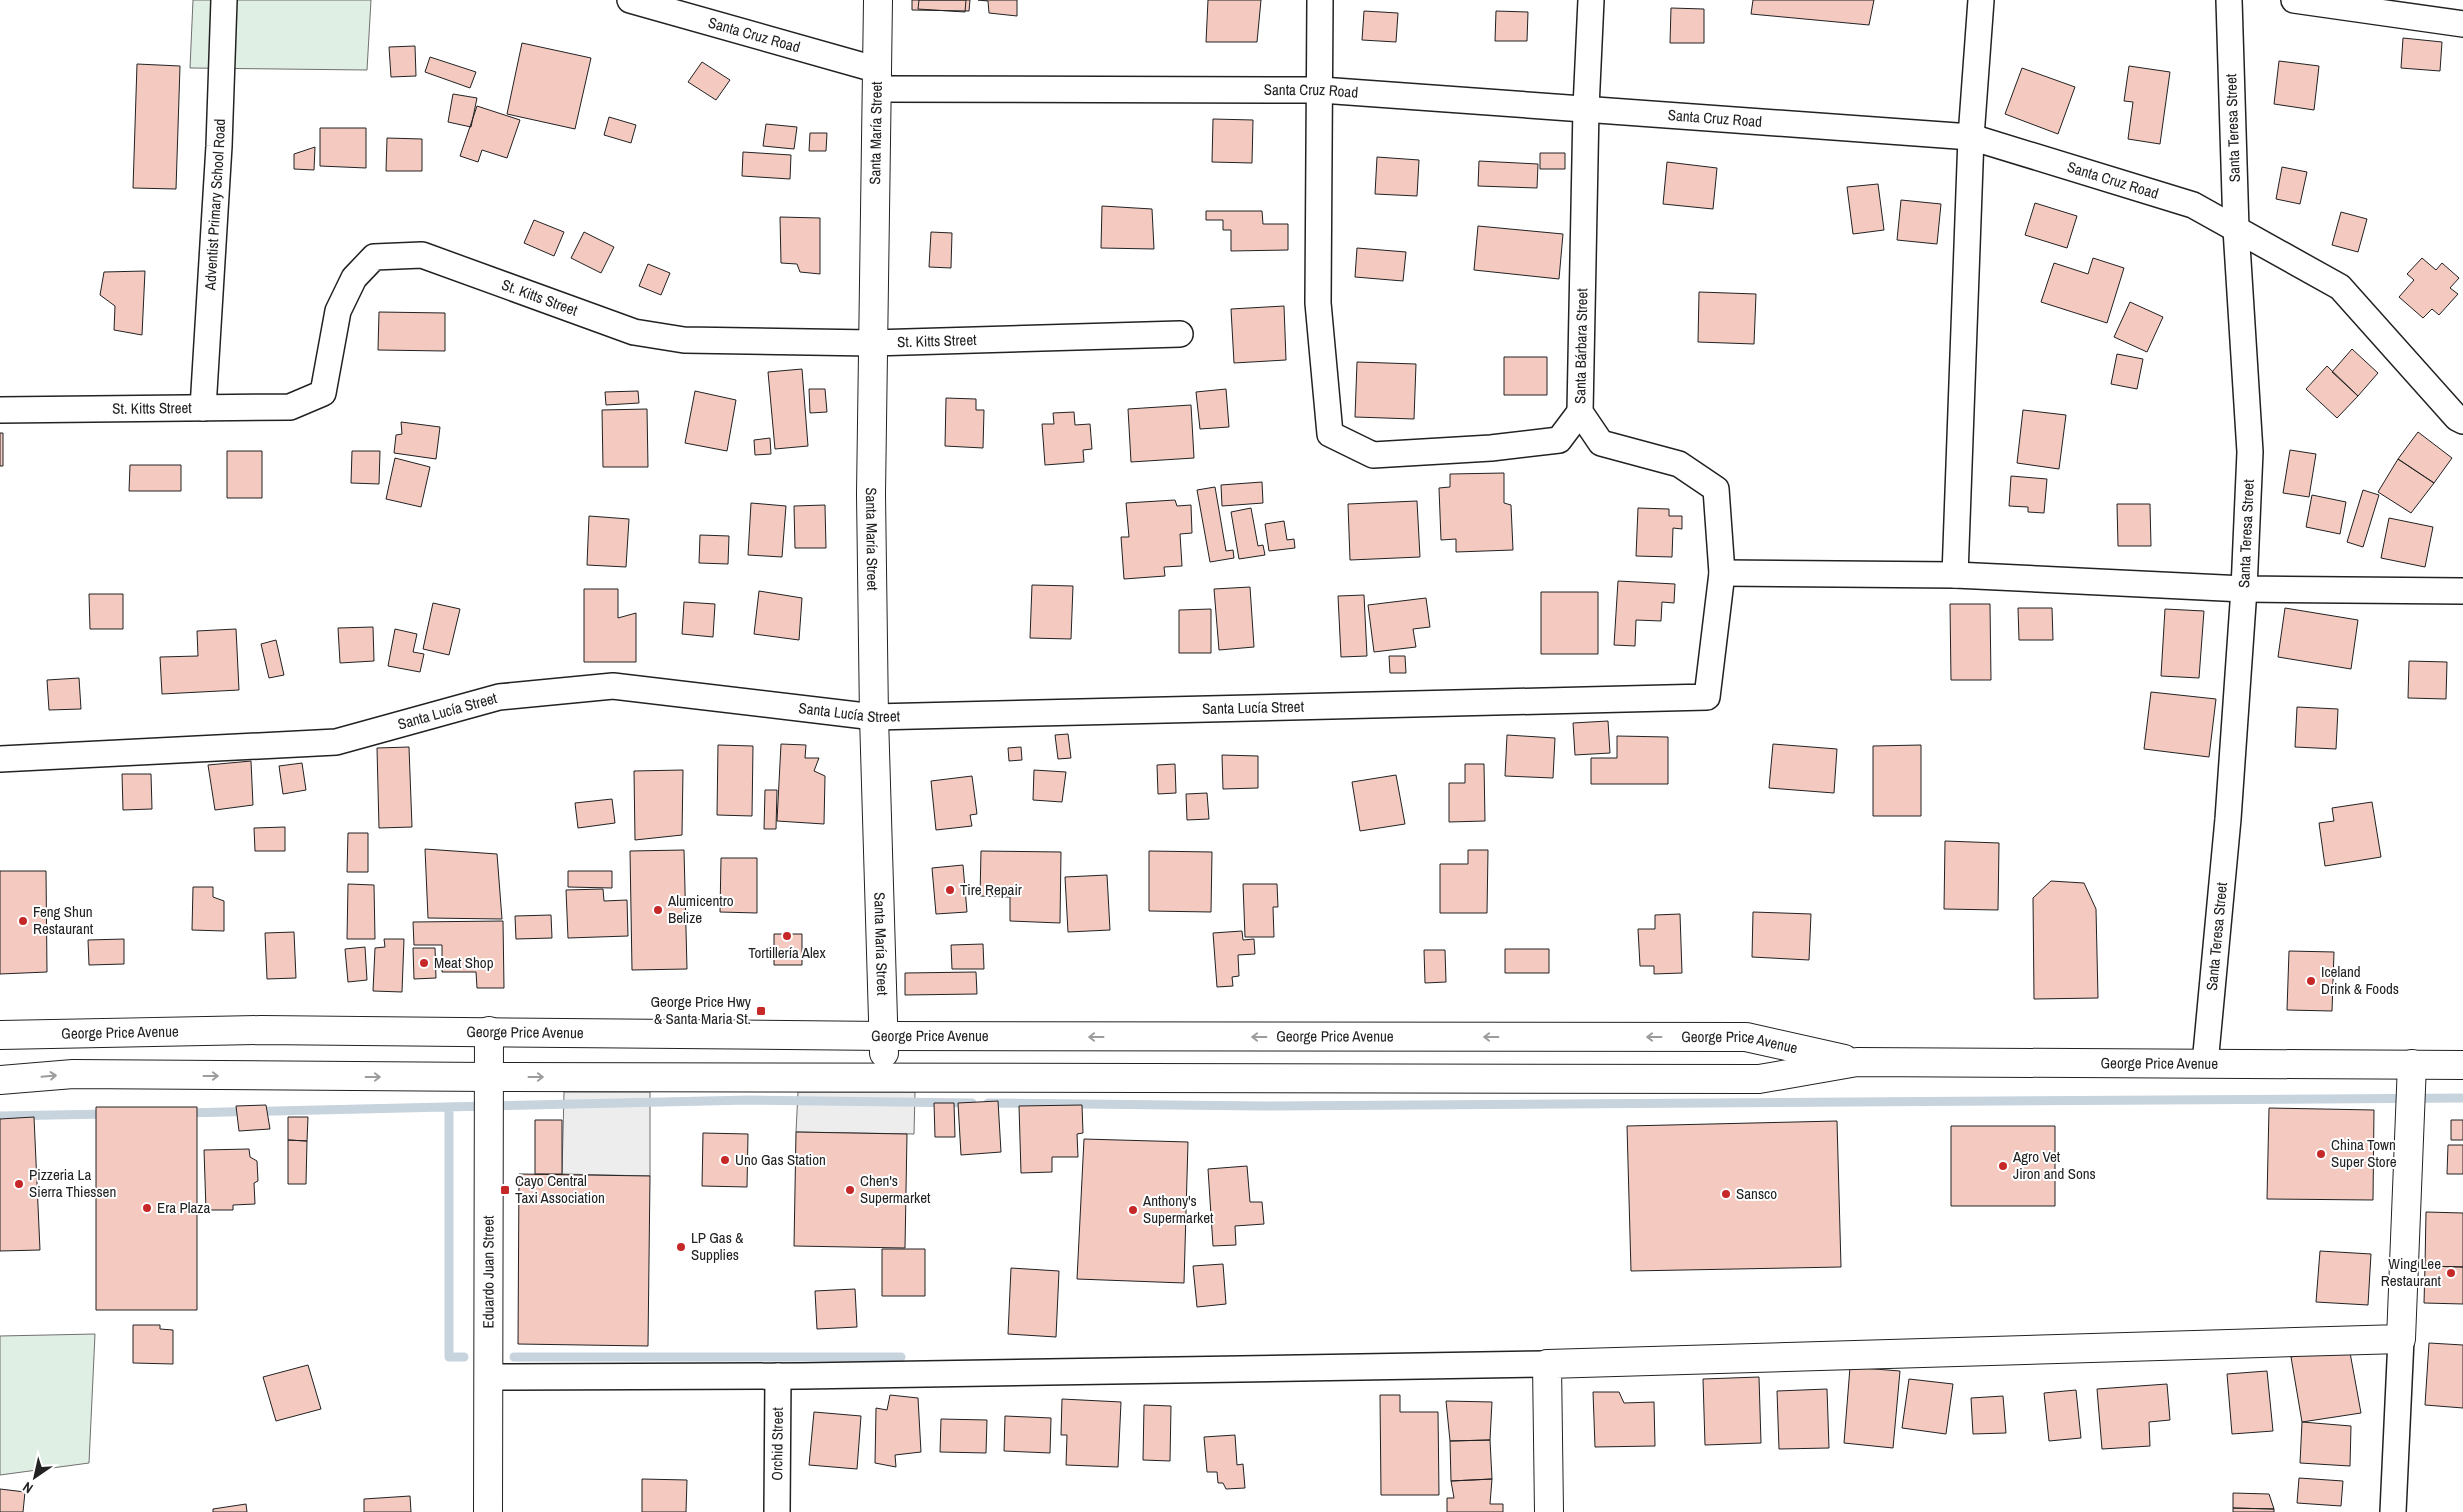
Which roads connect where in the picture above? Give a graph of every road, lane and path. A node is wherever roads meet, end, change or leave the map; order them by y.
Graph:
1 (224, 0) edge
2 (630, 0) edge
3 (878, 0) edge
4 (1320, 0) edge
5 (1591, 0) edge
6 (1981, 0) edge
7 (2229, 0) edge
8 (2294, 0) edge
9 (2463, 24) edge
10 (877, 80) junction
11 (1321, 90) junction
12 (1586, 108) junction
13 (1972, 137) junction
14 (2236, 229) junction
15 (1180, 334) dead end
16 (872, 343) junction
17 (203, 408) junction
18 (0, 410) edge
19 (1580, 412) junction
20 (2463, 421) edge
21 (1560, 440) junction
22 (1601, 443) junction
23 (1722, 572) junction
24 (1955, 575) junction
25 (2244, 589) junction
26 (2463, 591) edge
27 (874, 717) junction
28 (0, 758) edge
29 (489, 1031) junction
30 (0, 1035) edge
31 (884, 1036) junction
32 (1857, 1062) junction
33 (2205, 1064) junction
34 (2412, 1064) junction
35 (2463, 1065) edge
36 (884, 1076) junction
37 (488, 1077) junction
38 (0, 1080) edge
39 (2401, 1339) junction
40 (1547, 1364) junction
41 (778, 1376) junction
42 (489, 1377) junction
43 (488, 1512) edge
44 (777, 1512) edge
45 (1549, 1512) edge
46 (2393, 1512) edge

1 - 17 street, Adventist Primary School Road
2 - 10 street, Santa Cruz Road
3 - 10 main road, Santa María Street
4 - 11 street
5 - 12 street, Santa Bárbara Street
6 - 13 street
7 - 14 street, Santa Teresa Street
8 - 9 street
10 - 11 street, Santa Cruz Road
10 - 16 main road, Santa María Street
11 - 12 street, Santa Cruz Road
11 - 21 street
12 - 13 street, Santa Cruz Road
12 - 19 street, Santa Bárbara Street
13 - 14 street, Santa Cruz Road
13 - 24 street
14 - 20 street, Santa Cruz Road
14 - 25 street, Santa Teresa Street
15 - 16 street, St. Kitts Street
16 - 17 street, St. Kitts Street
16 - 27 main road, Santa María Street
17 - 18 street, St. Kitts Street
19 - 21 street
19 - 22 street, Santa Bárbara Street
21 - 22 street
22 - 23 street
23 - 24 street
23 - 27 street, Santa Lucía Street
24 - 25 street
25 - 26 street
25 - 33 street, Santa Teresa Street
27 - 28 street, Santa Lucía Street
27 - 31 main road, Santa María Street
29 - 30 main road, George Price Avenue
29 - 31 main road, George Price Avenue
29 - 37 main road, Eduardo Juan Street
32 -> 31 main road, George Price Avenue
31 - 36 main road, Santa María Street
32 - 33 main road, George Price Avenue
32 - 36 main road, George Price Avenue
33 - 34 main road, George Price Avenue
34 - 35 main road, George Price Avenue
34 - 39 main road
37 -> 36 main road, George Price Avenue
38 -> 37 main road, George Price Avenue
37 - 42 main road, Eduardo Juan Street
39 - 40 main road
39 - 46 street
40 - 41 street
40 - 45 main road
41 - 42 street
41 - 44 street, Orchid Street
42 - 43 main road, Eduardo Juan Street

